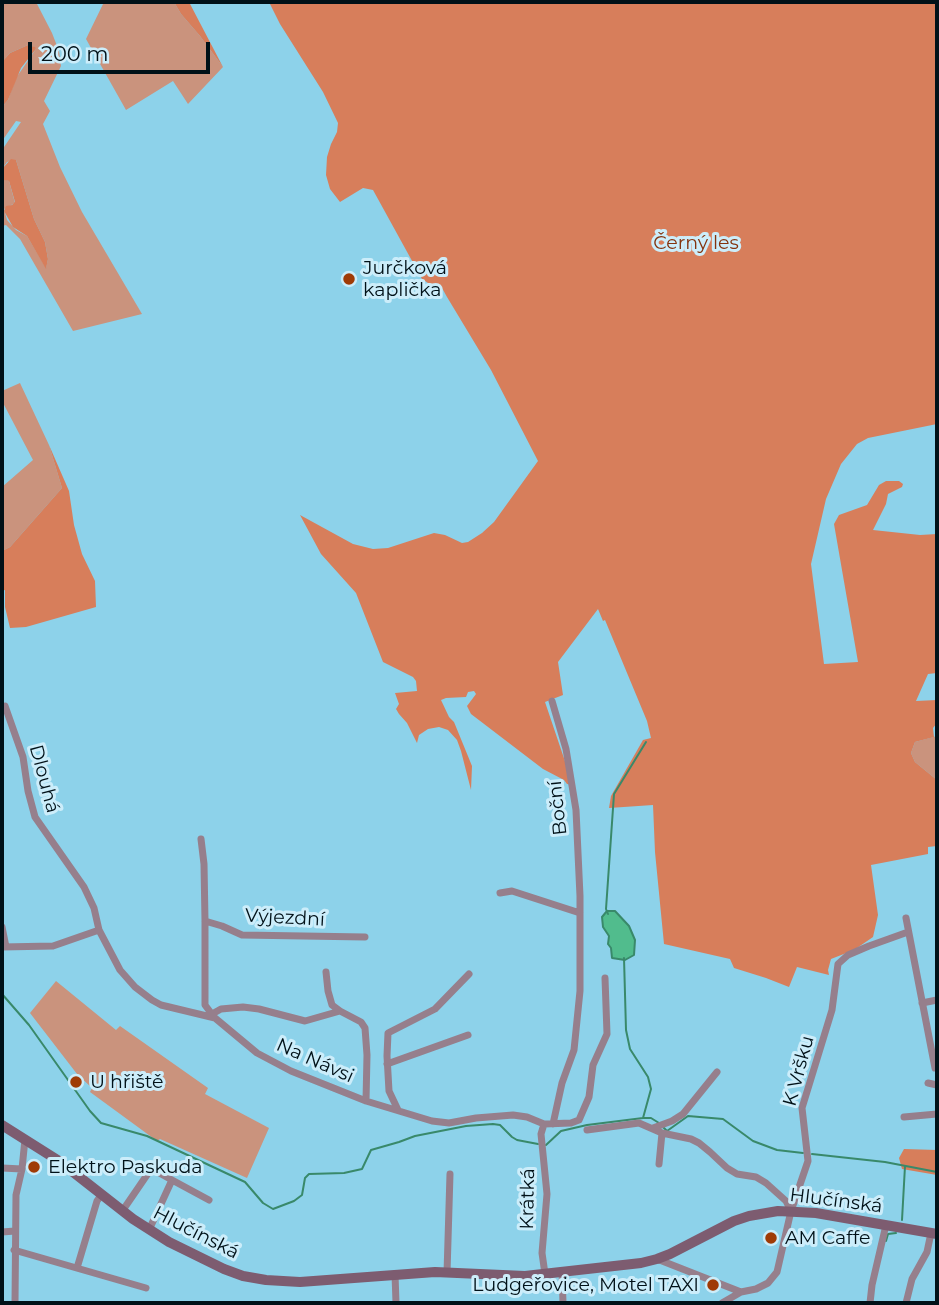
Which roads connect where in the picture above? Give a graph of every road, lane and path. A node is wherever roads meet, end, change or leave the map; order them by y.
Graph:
1 (552, 701) dead end
2 (5, 706) dead end
3 (201, 839) dead end
4 (500, 892) dead end
5 (580, 913) junction
6 (906, 918) dead end
7 (205, 921) junction
8 (2, 927) edge
9 (99, 930) junction
10 (908, 932) junction
11 (365, 937) dead end
12 (4, 947) edge
13 (326, 972) dead end
14 (469, 974) dead end
15 (605, 978) dead end
16 (937, 1000) edge
17 (922, 1003) junction
18 (340, 1011) junction
19 (213, 1016) junction
20 (468, 1035) dead end
21 (387, 1064) junction
22 (935, 1068) dead end
23 (717, 1072) dead end
24 (366, 1101) junction
25 (398, 1110) junction
26 (937, 1114) edge
27 (904, 1117) dead end
28 (544, 1124) junction
29 (553, 1124) junction
30 (2, 1125) edge
31 (659, 1127) junction
32 (587, 1130) dead end
33 (25, 1139) junction
34 (659, 1164) dead end
35 (2, 1168) edge
36 (22, 1170) junction
37 (450, 1174) dead end
38 (172, 1180) junction
39 (102, 1194) junction
40 (209, 1199) dead end
41 (123, 1210) junction
42 (791, 1211) junction
43 (886, 1225) junction
44 (149, 1230) junction
45 (15, 1231) junction
46 (2, 1232) edge
47 (934, 1233) edge
48 (14, 1250) junction
49 (657, 1259) junction
50 (77, 1268) junction
51 (562, 1272) junction
52 (447, 1273) junction
53 (395, 1274) junction
54 (545, 1274) junction
55 (146, 1288) dead end
56 (741, 1292) junction
57 (907, 1302) edge
58 (15, 1303) edge
59 (396, 1303) edge
60 (563, 1303) edge
61 (722, 1303) edge
62 (870, 1303) edge
63 (916, 1303) edge

1 - 5 street, Boční
2 - 9 street, Dlouhá
3 - 7 street
4 - 5 street
5 - 29 street, Boční
6 - 10 street
7 - 11 street, Výjezdní
7 - 19 street
8 - 12 street
9 - 12 street
9 - 19 street, Na Návsi
10 - 17 street
10 - 42 street, K Vršku
13 - 18 street
14 - 21 street
15 - 29 street, Na Návsi
16 - 17 street
17 - 22 street
18 - 19 street
18 - 24 street
19 - 24 street, Na Návsi
20 - 21 street
21 - 25 street
23 - 31 street
24 - 25 street, Na Návsi
25 - 28 street, Na Návsi
26 - 27 street
28 - 29 street, Na Návsi
28 - 54 street, Krátká
30 - 33 street, Hlučínská
31 - 32 street
31 - 34 street
31 - 42 street
33 - 36 street
33 - 39 street, Hlučínská
35 - 36 street
36 - 45 street
37 - 52 street
38 - 40 street
38 - 41 street
38 - 44 street
39 - 41 street, Hlučínská
39 - 50 street
41 - 44 street, Hlučínská
42 - 43 street, Hlučínská
42 - 49 street, Hlučínská
42 - 56 street, K Vršku
43 - 47 street, Hlučínská
43 - 62 street
44 - 53 street, Hlučínská
45 - 46 street
45 - 48 street
47 - 57 street
48 - 50 street
48 - 58 street
49 - 51 street, Hlučínská
49 - 56 street
50 - 55 street
51 - 54 street, Hlučínská
51 - 60 street
52 - 53 street, Hlučínská
52 - 54 street, Hlučínská
53 - 59 street
56 - 61 street
57 - 63 street

